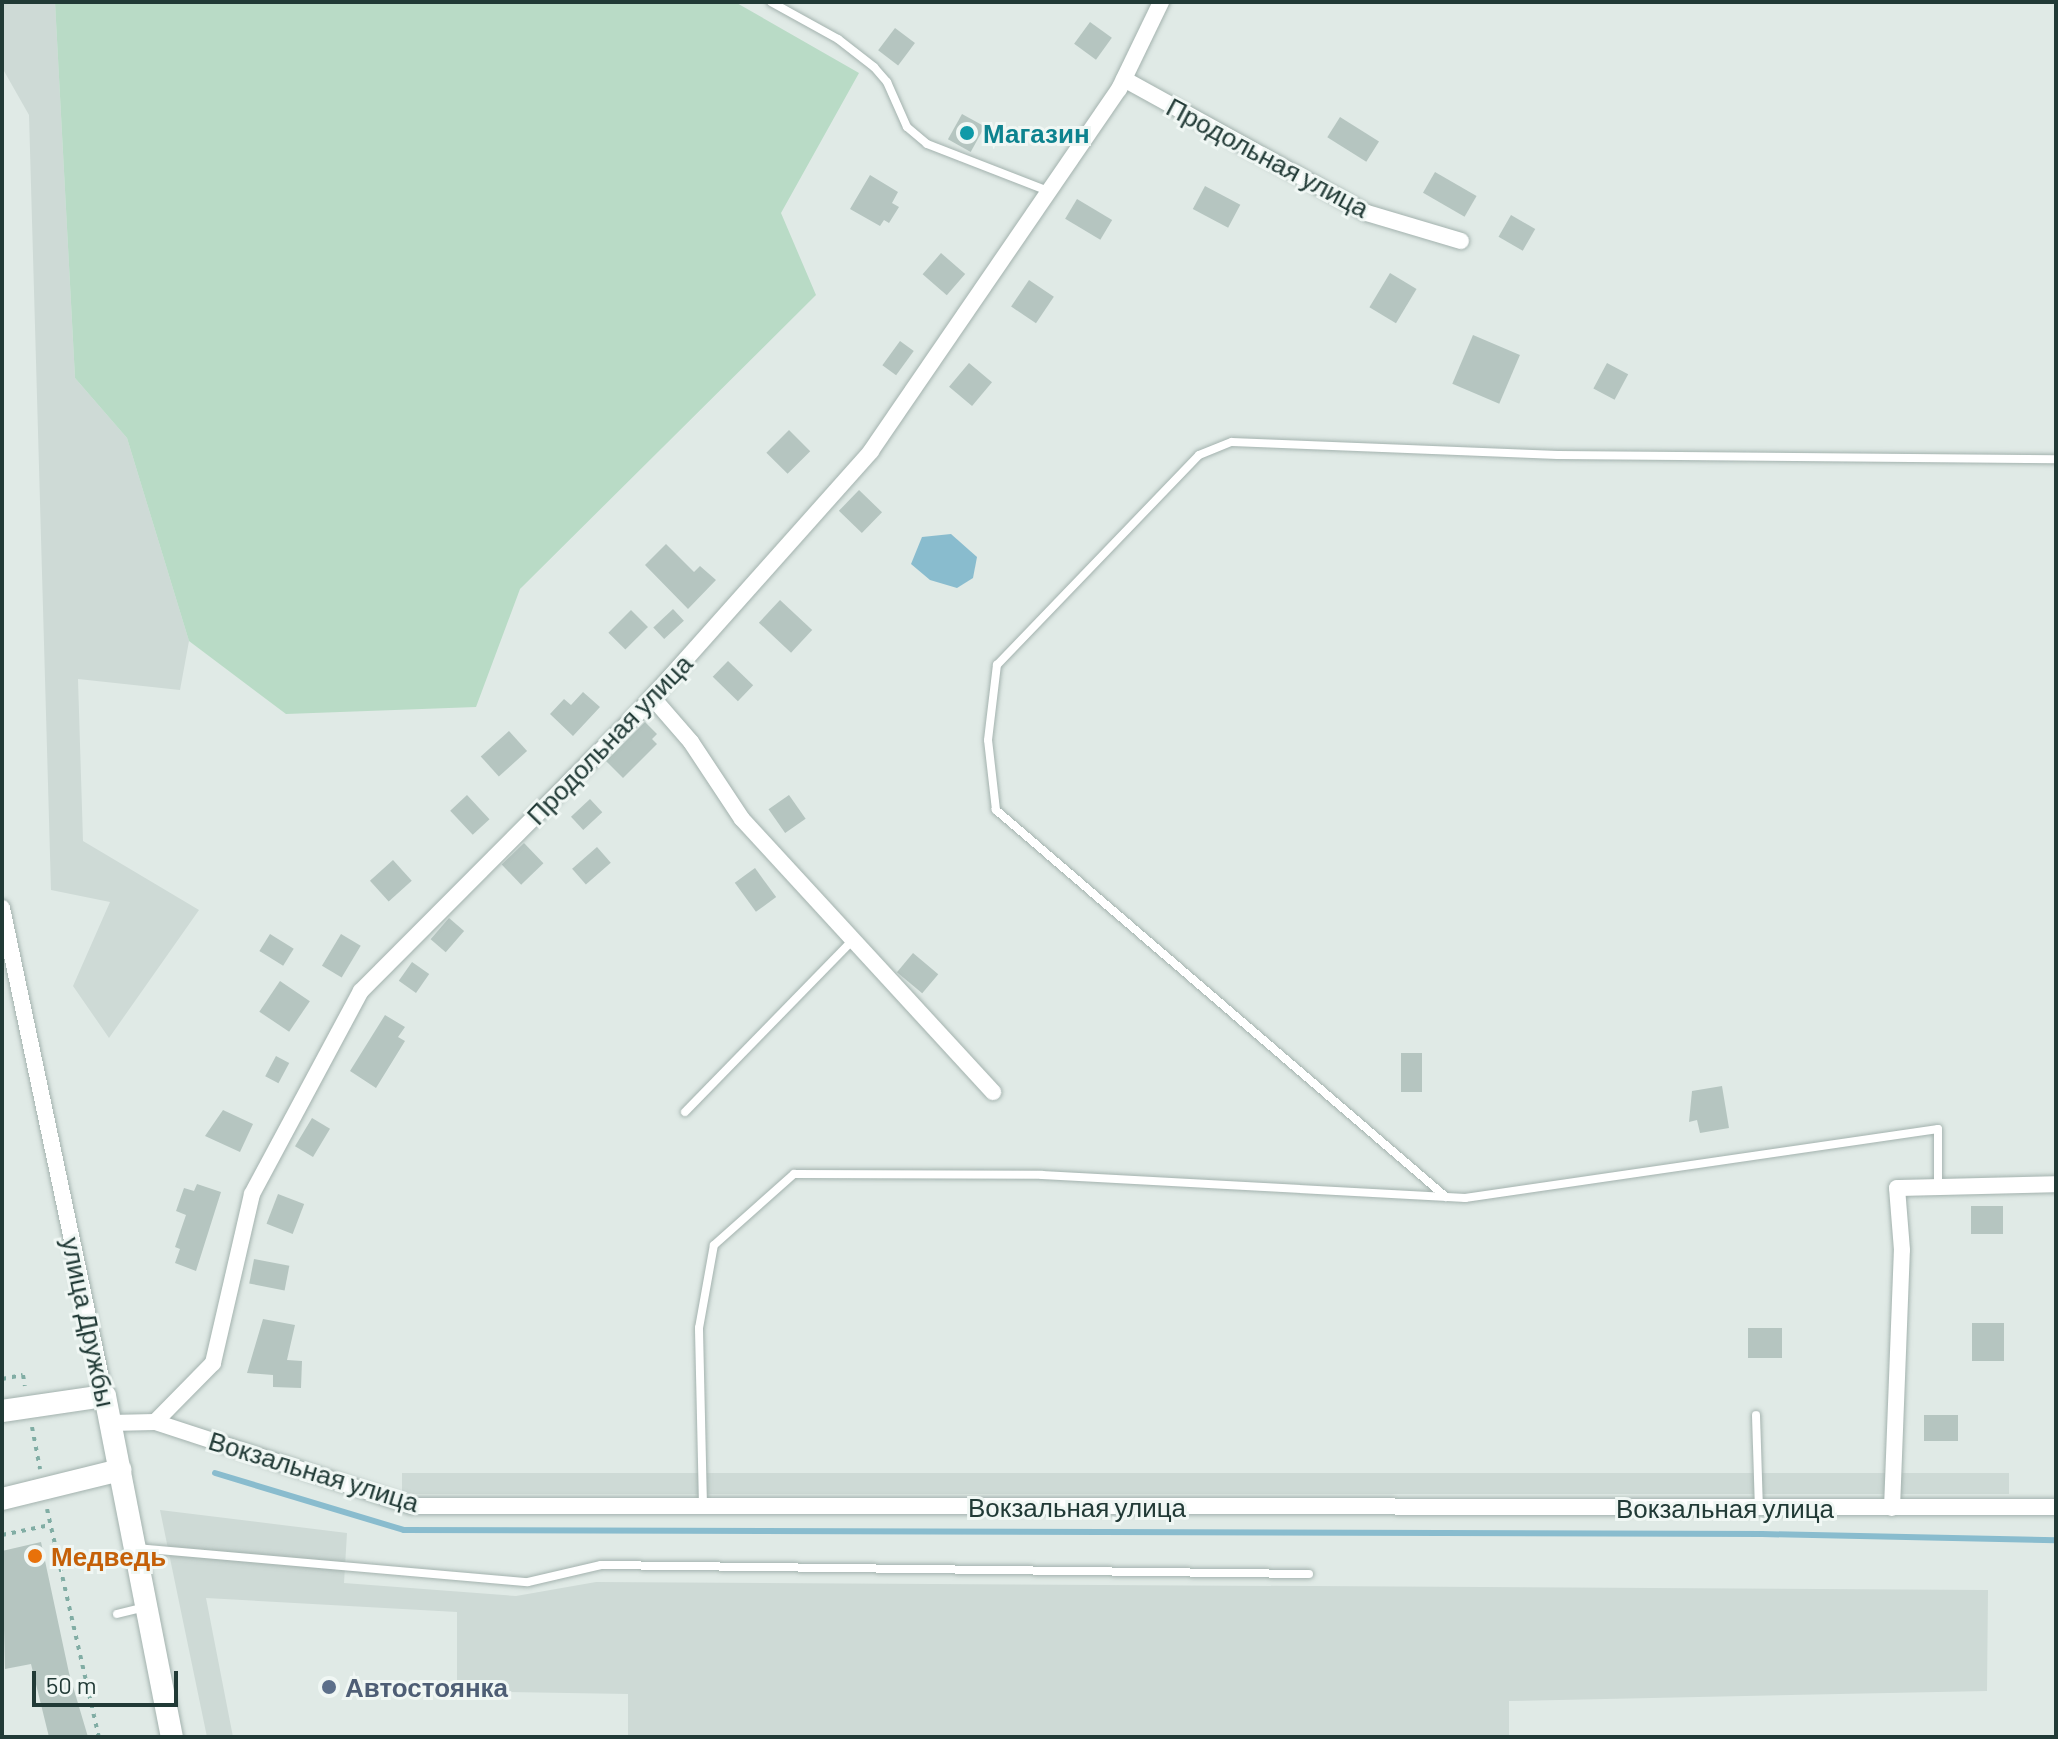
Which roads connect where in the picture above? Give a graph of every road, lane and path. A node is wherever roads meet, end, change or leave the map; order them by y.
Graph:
1 (771, 2) edge
2 (1161, 2) edge
3 (1124, 79) junction
4 (1049, 191) junction
5 (1461, 241) dead end
6 (2056, 459) edge
7 (652, 697) junction
8 (2, 908) edge
9 (4, 930) edge
10 (853, 940) junction
11 (993, 1092) dead end
12 (685, 1112) dead end
13 (2056, 1184) edge
14 (1938, 1186) junction
15 (1446, 1197) junction
16 (2, 1379) edge
17 (105, 1396) junction
18 (28, 1406) junction
19 (2, 1411) edge
20 (1756, 1415) dead end
21 (155, 1422) junction
22 (110, 1423) junction
23 (120, 1470) junction
24 (43, 1487) junction
25 (2, 1499) edge
26 (703, 1506) junction
27 (2056, 1507) edge
28 (1759, 1508) junction
29 (1892, 1508) junction
30 (50, 1525) junction
31 (2, 1535) edge
32 (135, 1548) junction
33 (1309, 1574) dead end
34 (147, 1607) junction
35 (117, 1614) dead end
36 (99, 1737) edge
37 (172, 1737) edge

1 - 4 lane
2 - 3 street, Продольная улица
3 - 4 street, Продольная улица
3 - 5 street, Продольная улица
4 - 7 street, Продольная улица
6 - 15 lane
7 - 10 street
7 - 21 street, Продольная улица
8 - 9 street, улица Дружбы
9 - 17 street, улица Дружбы
10 - 11 street
10 - 12 lane
13 - 14 street
14 - 15 lane
14 - 29 street
15 - 26 lane
16 - 18 path
17 - 18 street
17 - 22 street, улица Дружбы
18 - 19 street
18 - 24 path
20 - 28 lane
21 - 22 street, Вокзальная улица
21 - 26 street, Вокзальная улица
22 - 23 street, улица Дружбы
23 - 24 street
23 - 32 street, улица Дружбы
24 - 25 street
24 - 30 path
26 - 28 street, Вокзальная улица
27 - 29 street, Вокзальная улица
28 - 29 street, Вокзальная улица
30 - 31 path
30 - 36 path
32 - 33 lane
32 - 34 street, улица Дружбы
34 - 35 lane
34 - 37 street, улица Дружбы

